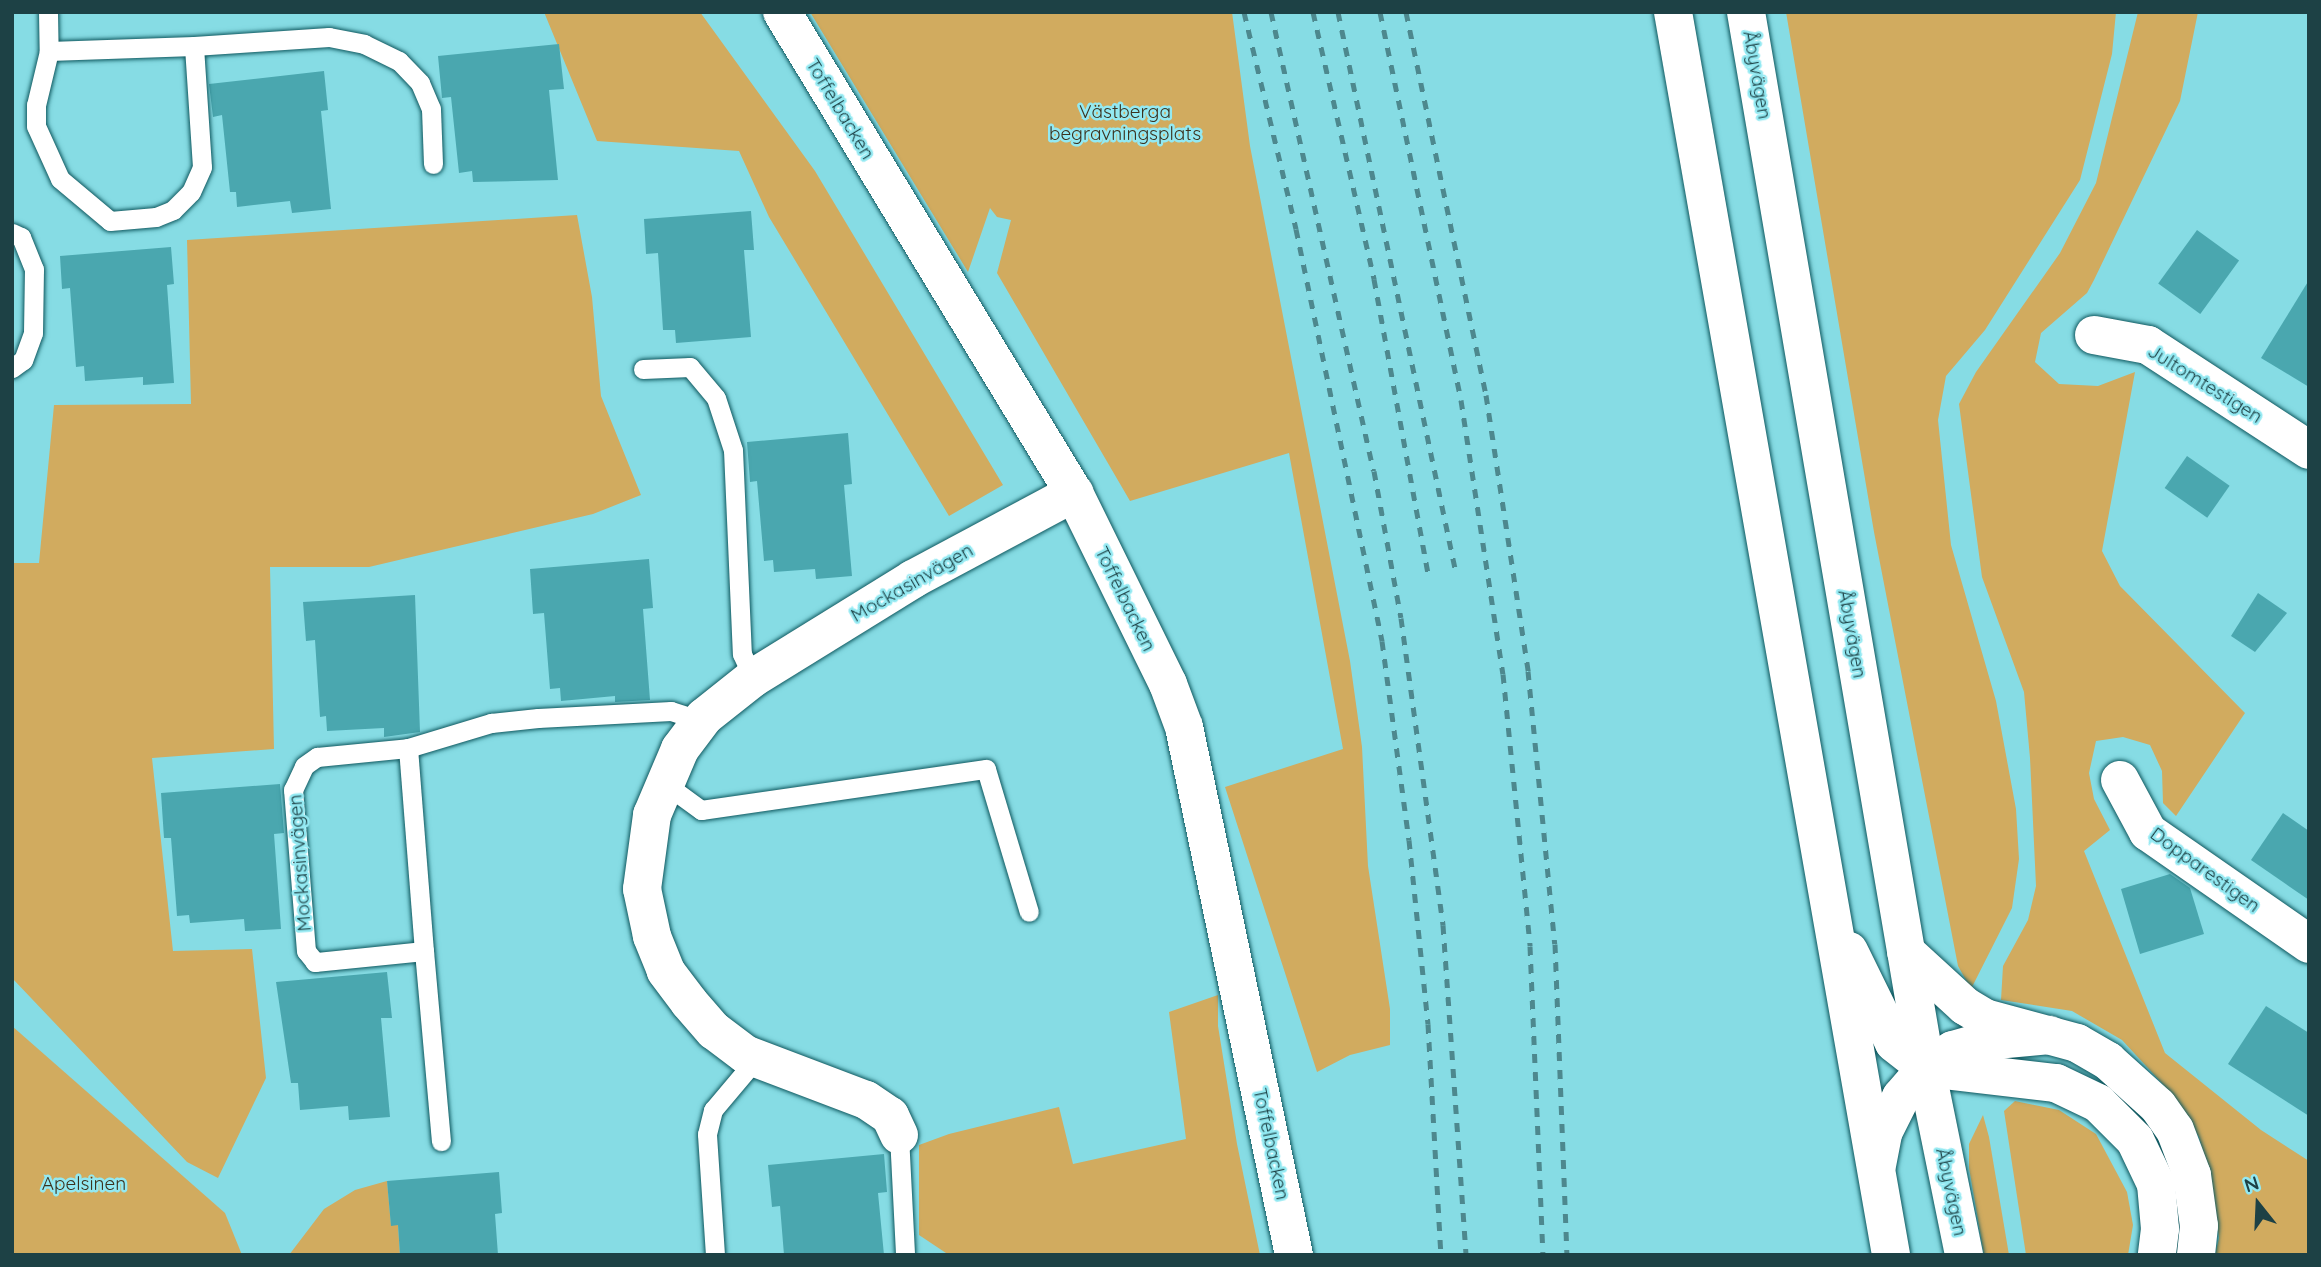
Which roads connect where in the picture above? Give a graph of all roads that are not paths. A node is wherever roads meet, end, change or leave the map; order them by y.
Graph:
1 (48, 12) edge
2 (782, 12) edge
3 (1673, 12) edge
4 (1746, 12) edge
5 (194, 46) junction
6 (49, 51) junction
7 (433, 164) dead end
8 (12, 233) edge
9 (2094, 335) dead end
10 (12, 368) edge
11 (643, 369) dead end
12 (2309, 450) edge
13 (1074, 494) junction
14 (753, 678) junction
15 (701, 721) junction
16 (408, 748) junction
17 (2120, 780) dead end
18 (664, 783) junction
19 (1825, 895) junction
20 (1029, 912) dead end
21 (2309, 944) edge
22 (424, 951) junction
23 (1906, 952) junction
24 (2050, 1035) junction
25 (755, 1059) junction
26 (1926, 1068) junction
27 (899, 1135) joint
28 (441, 1141) dead end
29 (1875, 1178) junction
30 (715, 1255) edge
31 (905, 1255) edge
32 (1294, 1255) edge
33 (1891, 1255) edge
34 (1964, 1255) edge
35 (2157, 1255) edge
36 (2196, 1255) edge

1 - 6 lane
2 - 13 street, Toffelbacken
3 - 19 street
4 - 23 street, Åbyvägen
5 - 6 lane
5 - 6 lane
5 - 7 lane
8 - 10 lane
9 - 12 street, Jultomtestigen
11 - 14 lane
13 - 14 street, Mockasinvägen
13 - 32 street, Toffelbacken
14 - 15 street, Mockasinvägen
15 - 16 lane, Mockasinvägen
15 - 18 street, Mockasinvägen
16 - 22 lane
16 - 22 lane, Mockasinvägen
17 - 21 street, Dopparestigen
18 - 20 lane
18 - 25 street, Mockasinvägen
19 - 26 street
19 - 29 street
22 - 28 lane
23 - 24 street
23 - 26 street, Åbyvägen
24 - 26 street
24 - 36 street
25 - 27 street, Mockasinvägen
25 - 30 lane
26 - 29 street
26 - 34 street, Åbyvägen
26 - 35 street
27 - 31 lane, Mockasinvägen
29 - 33 street

